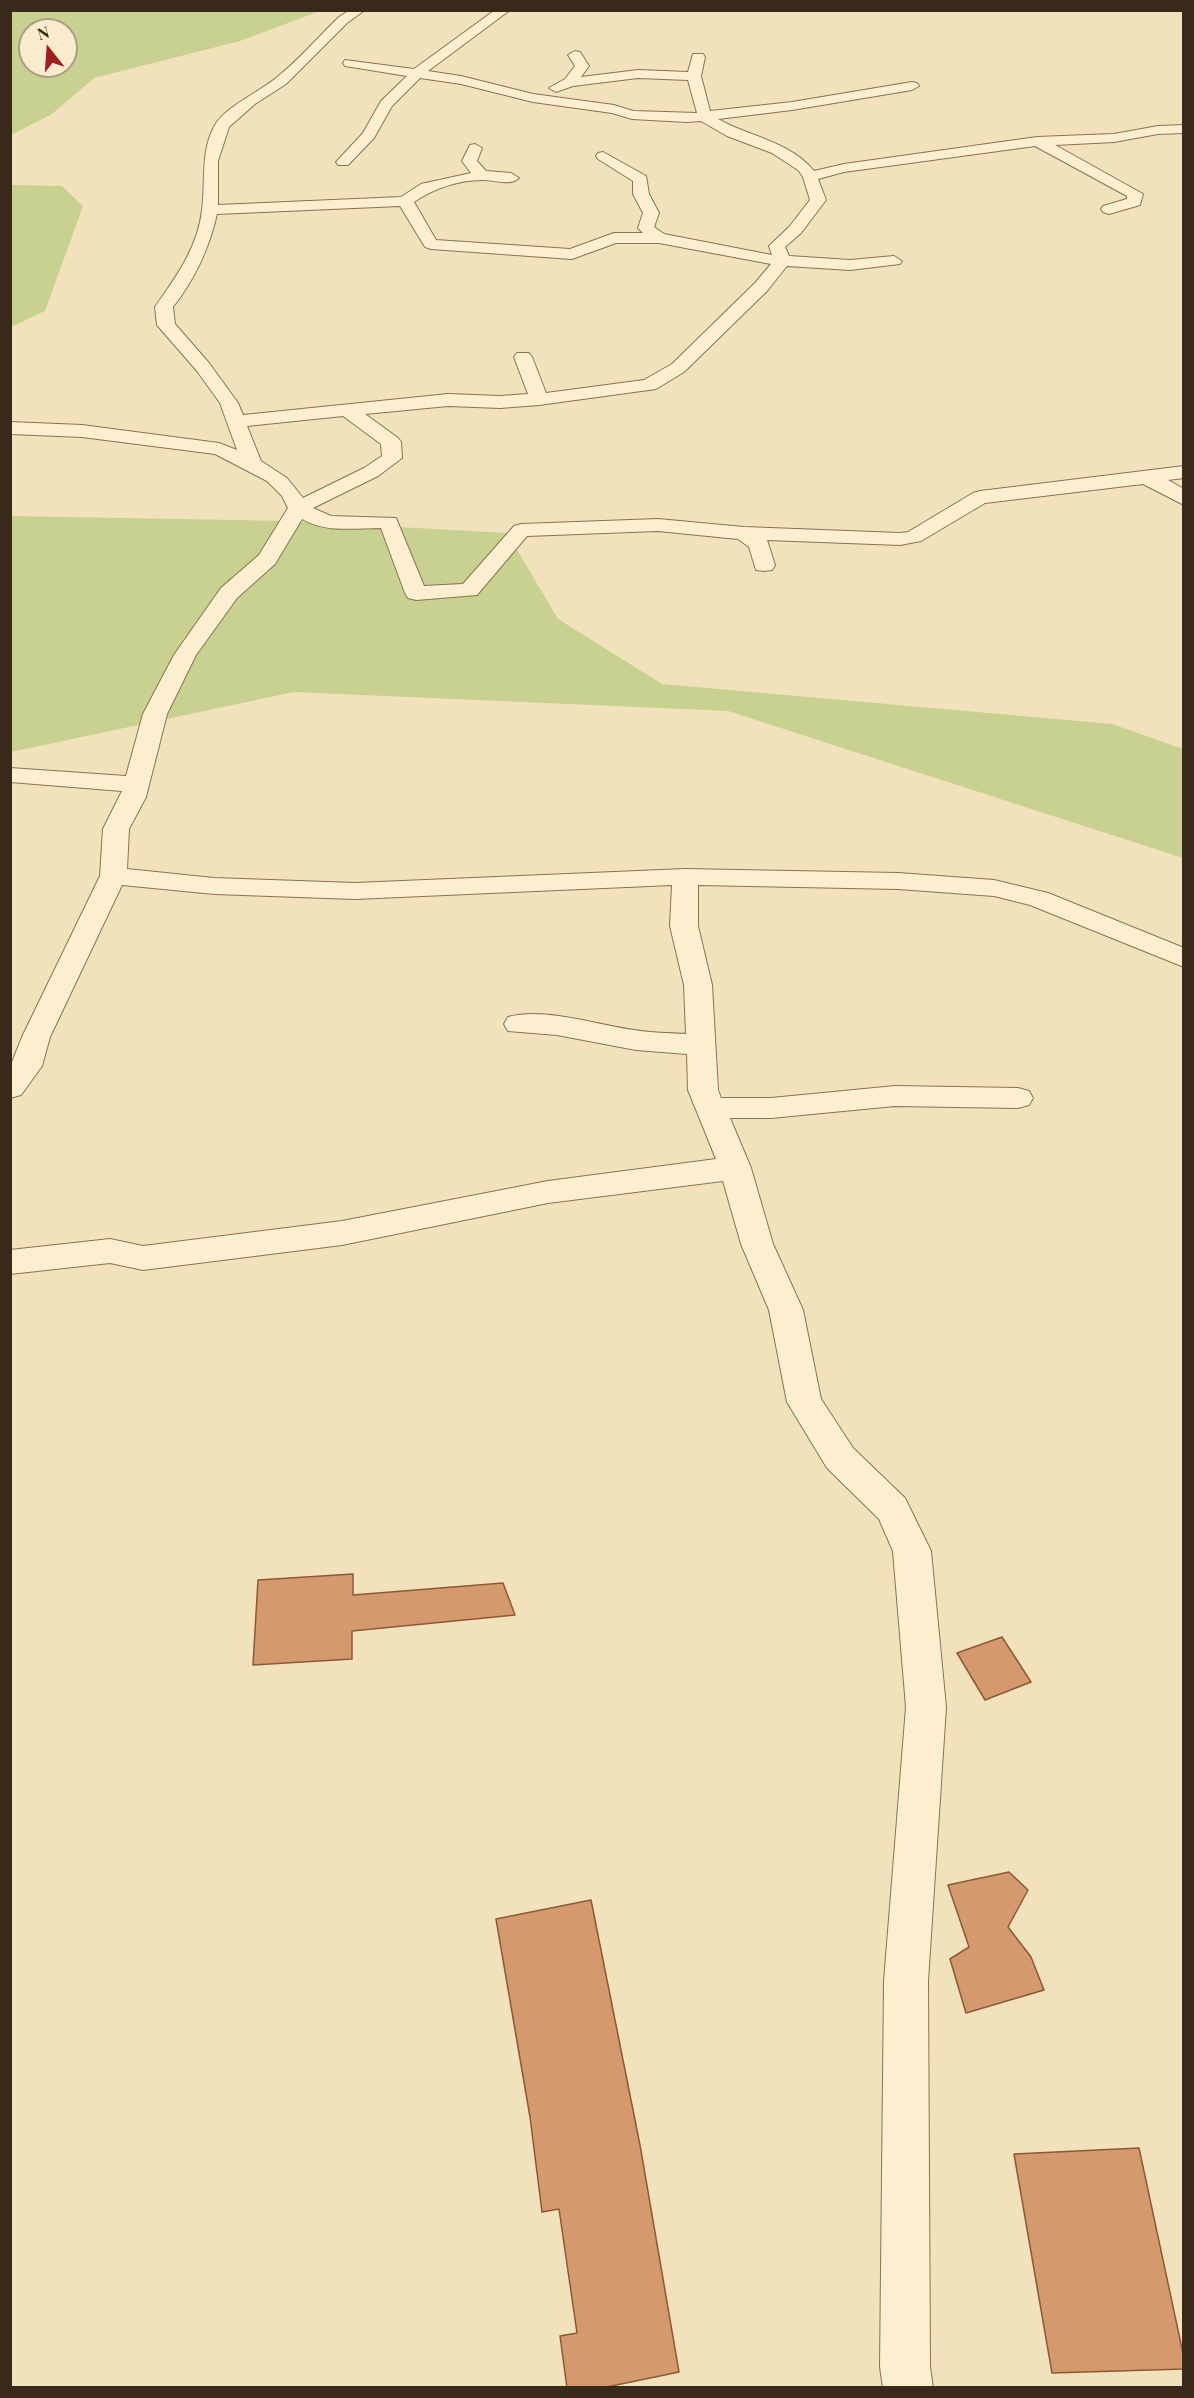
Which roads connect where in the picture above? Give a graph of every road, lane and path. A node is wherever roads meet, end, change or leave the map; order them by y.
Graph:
1 (358, 10) edge
2 (504, 10) edge
3 (575, 55) dead end
4 (698, 57) dead end
5 (350, 63) dead end
6 (417, 74) junction
7 (694, 76) junction
8 (570, 82) junction
9 (912, 86) dead end
10 (533, 98) junction
11 (705, 117) junction
12 (1184, 129) edge
13 (1037, 141) junction
14 (475, 148) dead end
15 (603, 156) dead end
16 (343, 162) dead end
17 (482, 175) junction
18 (810, 176) junction
19 (511, 178) dead end
20 (405, 201) junction
21 (1109, 209) dead end
22 (210, 210) junction
23 (658, 238) junction
24 (783, 261) junction
25 (894, 261) dead end
26 (523, 357) dead end
27 (539, 399) junction
28 (347, 410) junction
29 (237, 421) junction
30 (10, 428) edge
31 (252, 464) junction
32 (1184, 472) edge
33 (1147, 478) junction
34 (1184, 499) edge
35 (298, 508) junction
36 (744, 533) junction
37 (764, 565) dead end
38 (10, 775) edge
39 (136, 784) junction
40 (113, 876) junction
41 (685, 877) junction
42 (1184, 958) edge
43 (518, 1024) dead end
44 (699, 1045) junction
45 (10, 1088) edge
46 (1018, 1098) dead end
47 (710, 1108) junction
48 (735, 1168) junction
49 (10, 1262) edge
50 (908, 2388) edge

1 - 22 street
2 - 6 street
3 - 8 street
4 - 7 street
5 - 6 street
6 - 10 street
6 - 16 street
7 - 8 street
7 - 11 street
8 - 10 street
9 - 11 street
10 - 11 street
11 - 18 street
12 - 13 street
13 - 18 street
13 - 21 street
14 - 17 street
15 - 23 street
17 - 19 street
17 - 20 street
18 - 24 street
20 - 22 street
20 - 23 street
22 - 29 street
23 - 24 street
24 - 25 street
24 - 27 street
26 - 27 street
27 - 28 street
28 - 29 street
28 - 35 street
29 - 31 street
30 - 31 street
31 - 35 street
32 - 33 street
33 - 34 street
33 - 36 street
35 - 36 street
35 - 39 street
36 - 37 street
38 - 39 street
39 - 40 street
40 - 41 street
40 - 45 street
41 - 42 street
41 - 44 street
43 - 44 street
44 - 47 street
46 - 47 street
47 - 48 street
48 - 49 street
48 - 50 street

